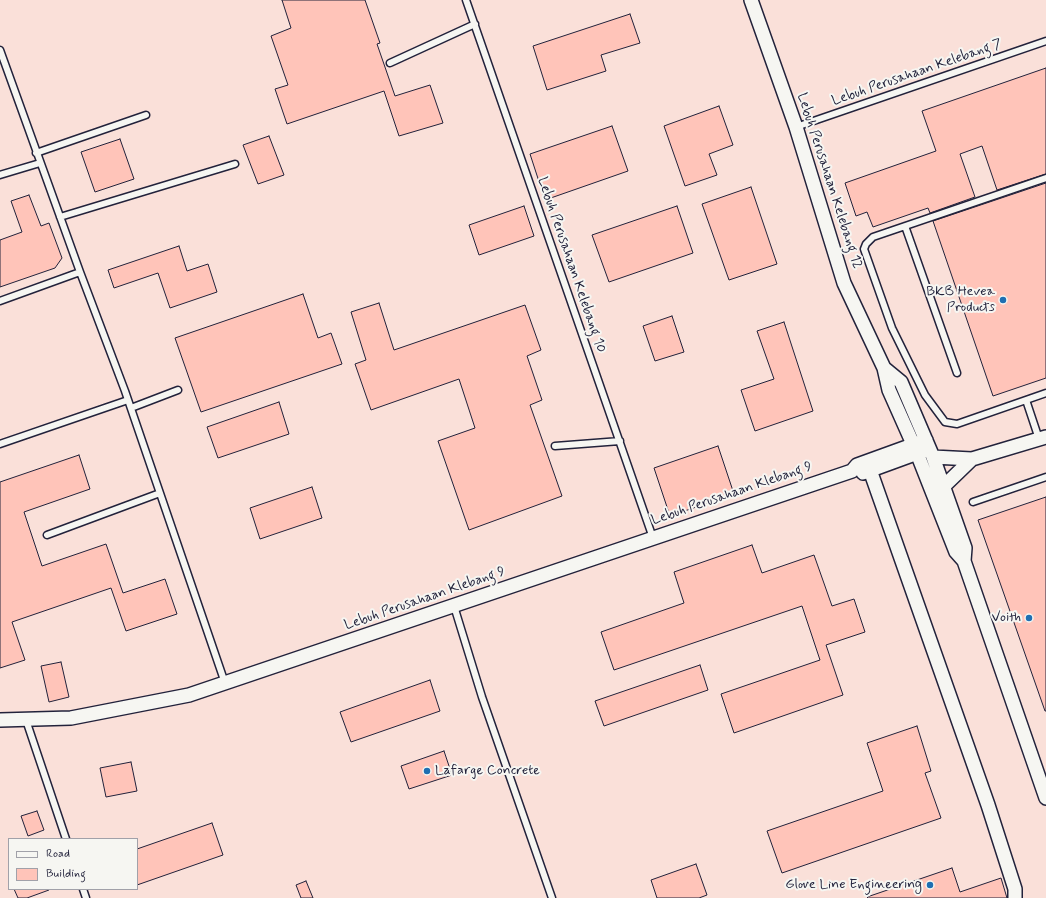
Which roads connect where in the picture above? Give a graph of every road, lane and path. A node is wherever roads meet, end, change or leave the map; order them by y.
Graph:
1 (466, 0) edge
2 (751, 0) edge
3 (475, 24) junction
4 (1046, 41) edge
5 (0, 50) edge
6 (390, 64) dead end
7 (146, 115) dead end
8 (796, 127) junction
9 (36, 153) junction
10 (40, 162) junction
11 (235, 164) dead end
12 (0, 175) edge
13 (1046, 178) edge
14 (60, 217) junction
15 (905, 226) junction
16 (80, 272) junction
17 (0, 301) edge
18 (957, 372) dead end
19 (178, 390) dead end
20 (1046, 393) edge
21 (128, 400) junction
22 (1026, 400) junction
23 (131, 408) junction
24 (1043, 438) edge
25 (620, 442) junction
26 (0, 444) edge
27 (555, 446) dead end
28 (924, 448) junction
29 (972, 459) junction
30 (870, 470) junction
31 (852, 471) junction
32 (1046, 477) edge
33 (943, 487) junction
34 (160, 493) junction
35 (973, 502) dead end
36 (47, 535) dead end
37 (653, 538) junction
38 (964, 561) junction
39 (454, 606) junction
40 (226, 683) junction
41 (0, 720) edge
42 (26, 720) junction
43 (1046, 798) edge
44 (66, 838) edge
45 (552, 898) edge
46 (1015, 898) edge

1 - 3 lane, Lebuh Perusahaan Kelebang 10
2 - 8 street, Lebuh Perusahaan Kelebang 12
3 - 6 lane
3 - 25 lane, Lebuh Perusahaan Kelebang 10
4 - 8 lane, Lebuh Perusahaan Kelebang 7
5 - 9 lane
7 - 9 lane
8 - 28 street, Lebuh Perusahaan Kelebang 12
9 - 10 lane
10 - 12 lane
10 - 14 lane
11 - 14 lane
13 - 15 lane
14 - 16 lane
15 - 18 lane
15 - 22 lane
16 - 17 lane
16 - 21 lane
19 - 23 lane
20 - 22 lane
21 - 23 lane
21 - 26 lane
22 - 24 lane
23 - 34 lane
24 - 29 street
25 - 27 lane
25 - 37 lane, Lebuh Perusahaan Kelebang 10
28 - 29 street
28 - 30 street, Lebuh Perusahaan Klebang 9
28 - 31 street, Lebuh Perusahaan Klebang 9
28 - 33 street, Lebuh Perusahaan Kelebang 12
28 - 38 street, Lebuh Perusahaan Kelebang 12
29 - 33 street
30 - 31 street, Lebuh Perusahaan Klebang 9
30 - 46 street
31 - 37 street, Lebuh Perusahaan Klebang 9
32 - 35 lane
33 - 38 street, Lebuh Perusahaan Kelebang 12
34 - 36 lane
34 - 40 lane
37 - 39 street, Lebuh Perusahaan Klebang 9
38 - 43 street, Lebuh Perusahaan Kelebang 12
39 - 40 street, Lebuh Perusahaan Klebang 9
39 - 45 lane
40 - 42 street, Lebuh Perusahaan Klebang 9
41 - 42 street, Lebuh Perusahaan Klebang 9
42 - 44 lane

